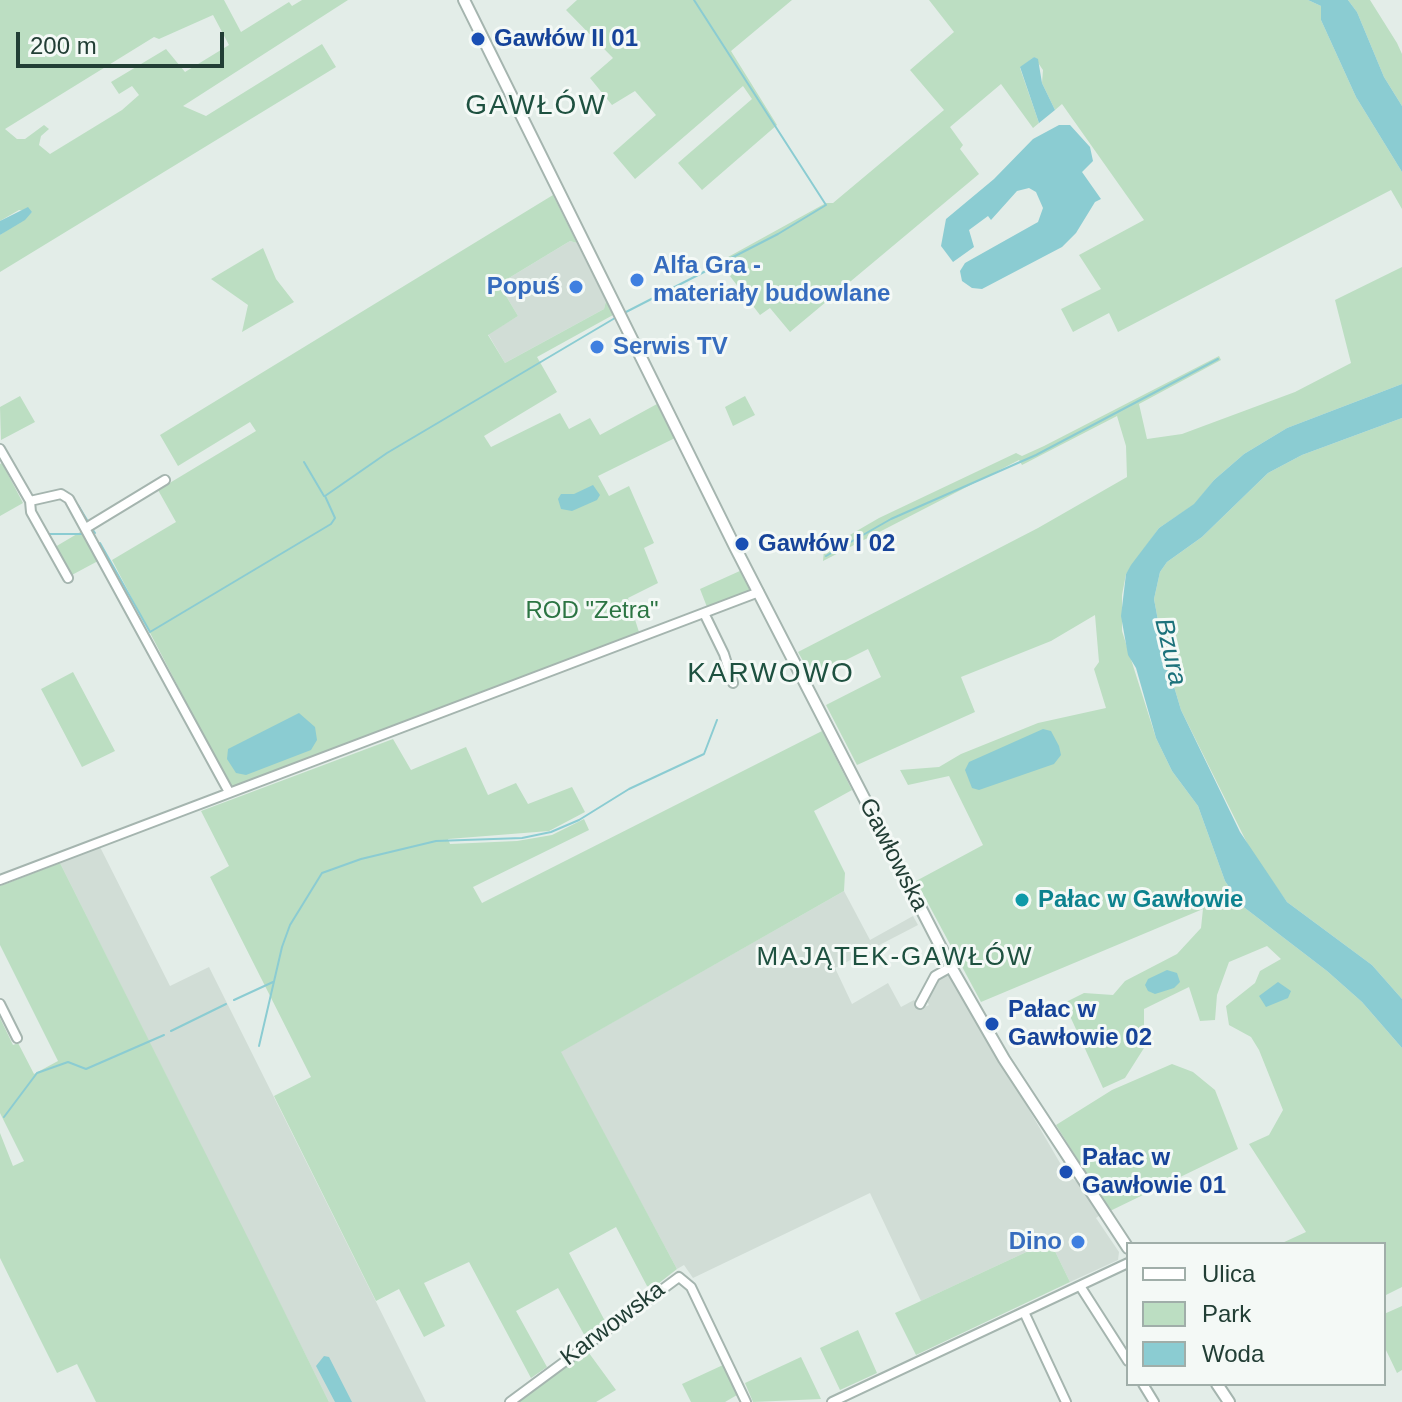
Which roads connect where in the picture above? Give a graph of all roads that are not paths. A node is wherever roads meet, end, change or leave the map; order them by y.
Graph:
1 (464, 0) edge
2 (0, 449) edge
3 (165, 480) dead end
4 (30, 501) junction
5 (86, 528) junction
6 (68, 578) dead end
7 (759, 592) junction
8 (704, 613) junction
9 (733, 683) dead end
10 (229, 792) junction
11 (0, 880) edge
12 (951, 967) junction
13 (0, 1004) edge
14 (920, 1004) dead end
15 (17, 1038) dead end
16 (1126, 1245) edge
17 (1126, 1264) edge
18 (1080, 1286) junction
19 (1024, 1312) junction
20 (1126, 1358) edge
21 (1064, 1401) edge
22 (510, 1402) edge
23 (746, 1402) edge
24 (832, 1402) edge

1 - 7 street, Gawłowska
2 - 4 street
3 - 5 street
4 - 5 street
4 - 6 street
5 - 10 street
7 - 8 street
7 - 12 street, Gawłowska
8 - 9 street
8 - 10 street
10 - 11 street
12 - 14 street
12 - 16 street, Gawłowska
13 - 15 street
17 - 18 street
18 - 19 street
18 - 20 street
19 - 21 street
19 - 24 street
22 - 23 street, Karwowska

